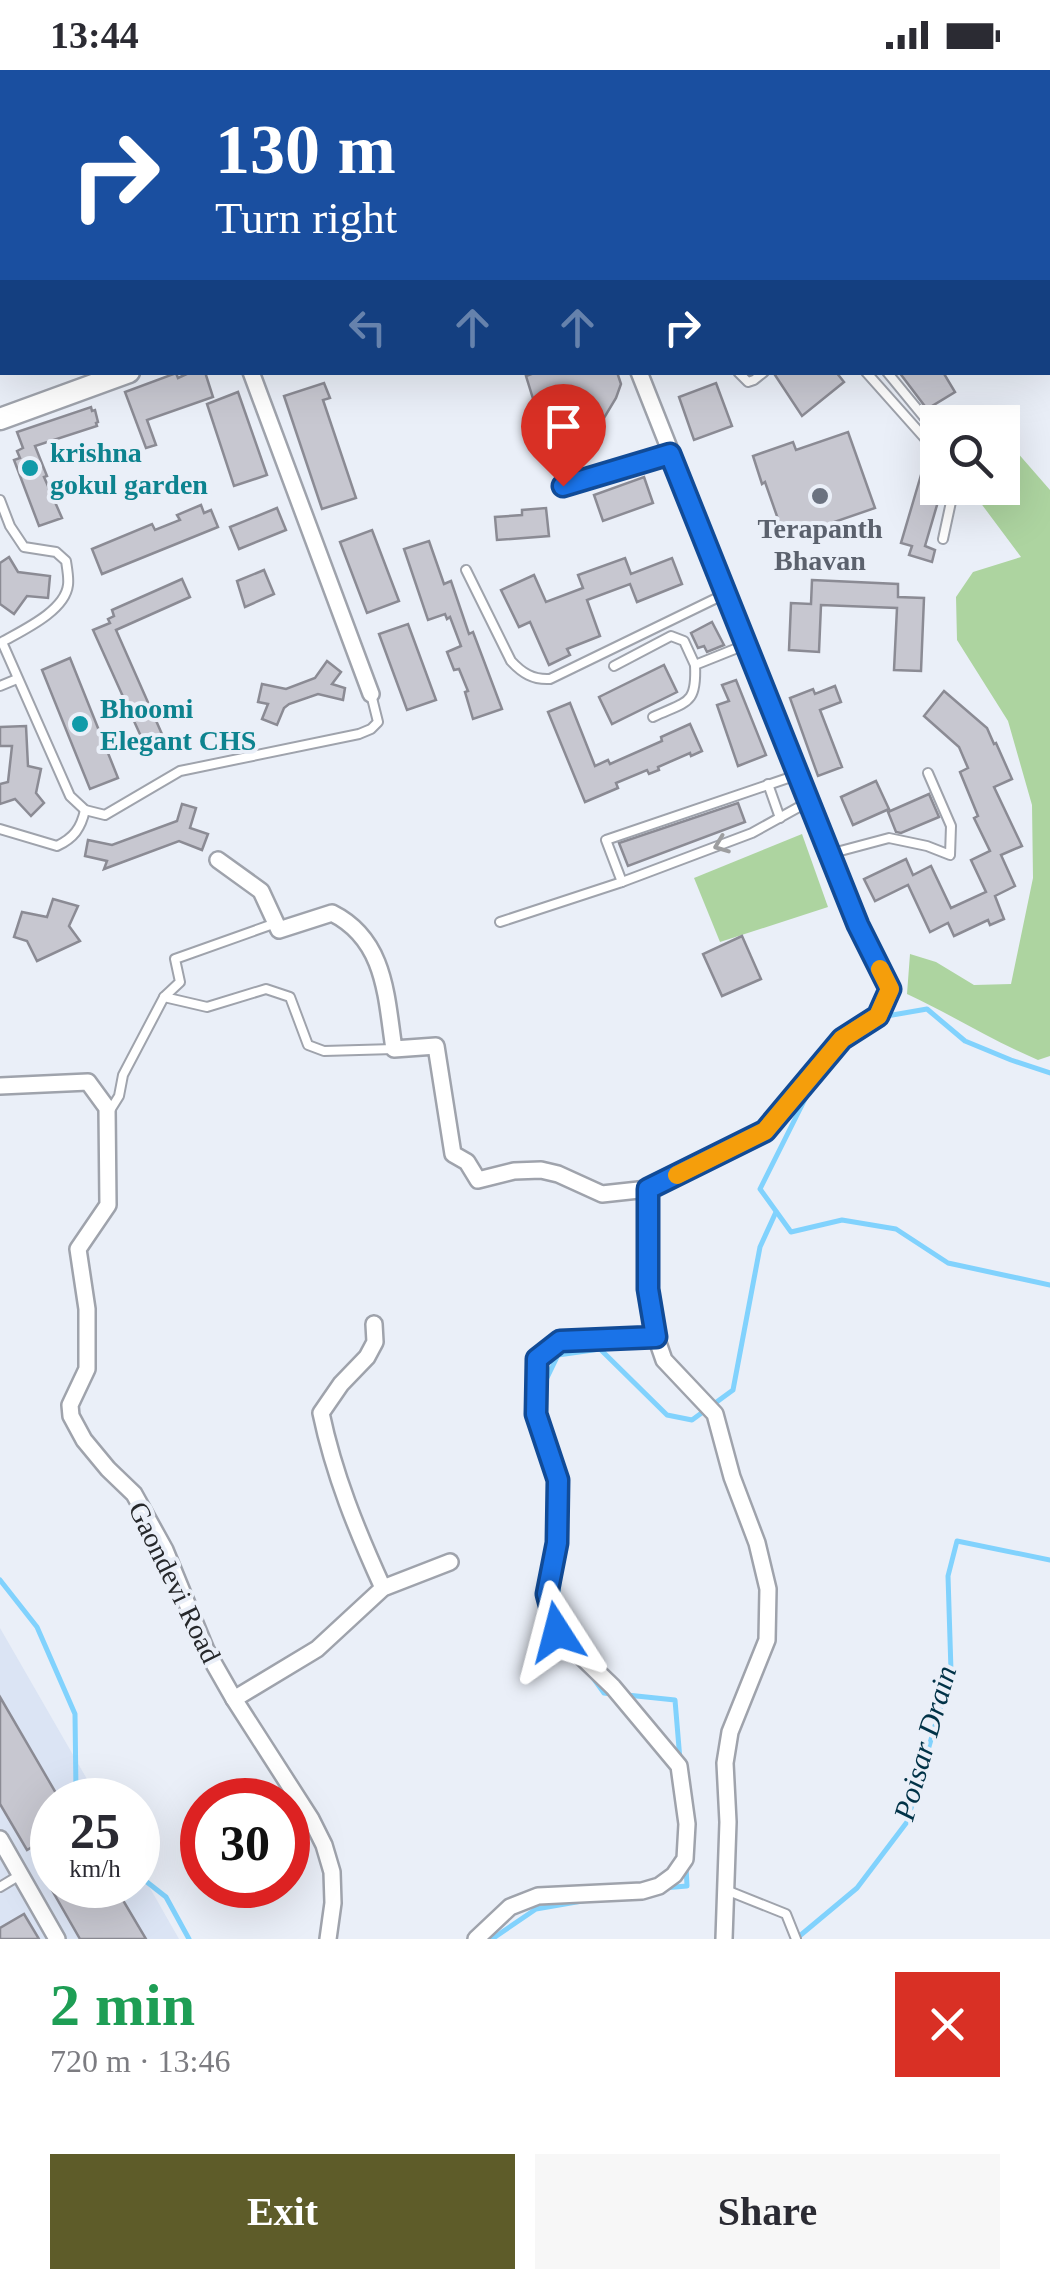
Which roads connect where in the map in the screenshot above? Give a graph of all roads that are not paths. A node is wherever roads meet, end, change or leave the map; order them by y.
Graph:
1 (121, 375) edge
2 (252, 375) edge
3 (640, 375) edge
4 (869, 375) edge
5 (890, 375) edge
6 (920, 412) edge
7 (0, 419) edge
8 (920, 433) edge
9 (670, 454) junction
10 (563, 486) dead end
11 (0, 500) edge
12 (950, 505) edge
13 (943, 540) dead end
14 (466, 570) dead end
15 (725, 594) junction
16 (1, 639) edge
17 (745, 644) junction
18 (696, 665) junction
19 (614, 666) dead end
20 (17, 678) junction
21 (0, 686) edge
22 (371, 694) joint
23 (653, 716) dead end
24 (928, 773) dead end
25 (797, 774) junction
26 (768, 784) junction
27 (808, 802) junction
28 (85, 810) junction
29 (780, 818) junction
30 (0, 829) edge
31 (830, 854) junction
32 (218, 860) dead end
33 (622, 882) junction
34 (500, 922) dead end
35 (276, 923) junction
36 (164, 997) junction
37 (394, 1049) junction
38 (0, 1086) edge
39 (107, 1116) junction
40 (648, 1189) junction
41 (374, 1324) dead end
42 (656, 1337) junction
43 (450, 1562) dead end
44 (383, 1588) junction
45 (234, 1699) junction
46 (0, 1840) edge
47 (20, 1875) junction
48 (0, 1887) edge
49 (726, 1890) junction
50 (57, 1939) edge
51 (328, 1939) edge
52 (476, 1939) edge
53 (724, 1939) edge
54 (796, 1939) edge

1 - 7 street
2 - 22 street
3 - 9 street
4 - 8 lane
5 - 6 lane
9 - 10 lane
9 - 15 street
11 - 16 lane
12 - 13 lane
14 - 15 lane
15 - 17 street
16 - 20 lane
17 - 18 lane
17 - 25 street
18 - 19 lane
18 - 23 lane
20 - 21 lane
20 - 28 lane
22 - 28 lane
24 - 31 lane
25 - 26 lane
25 - 27 street
26 - 29 lane
26 - 33 lane
27 - 29 lane
27 - 31 street
28 - 30 lane
29 -> 33 lane
31 - 40 street
32 - 35 street
33 - 34 lane
35 - 36 lane
35 - 37 street
36 - 37 lane
36 - 39 lane
37 - 40 street
38 - 39 street
39 - 45 street, Gaondevi Road
40 - 42 street
41 - 44 street
42 - 49 street
42 - 52 street
43 - 44 street
44 - 45 street
45 - 51 street, Gaondevi Road
46 - 47 street
47 - 48 lane
47 - 50 street
49 - 53 street
49 - 54 lane

